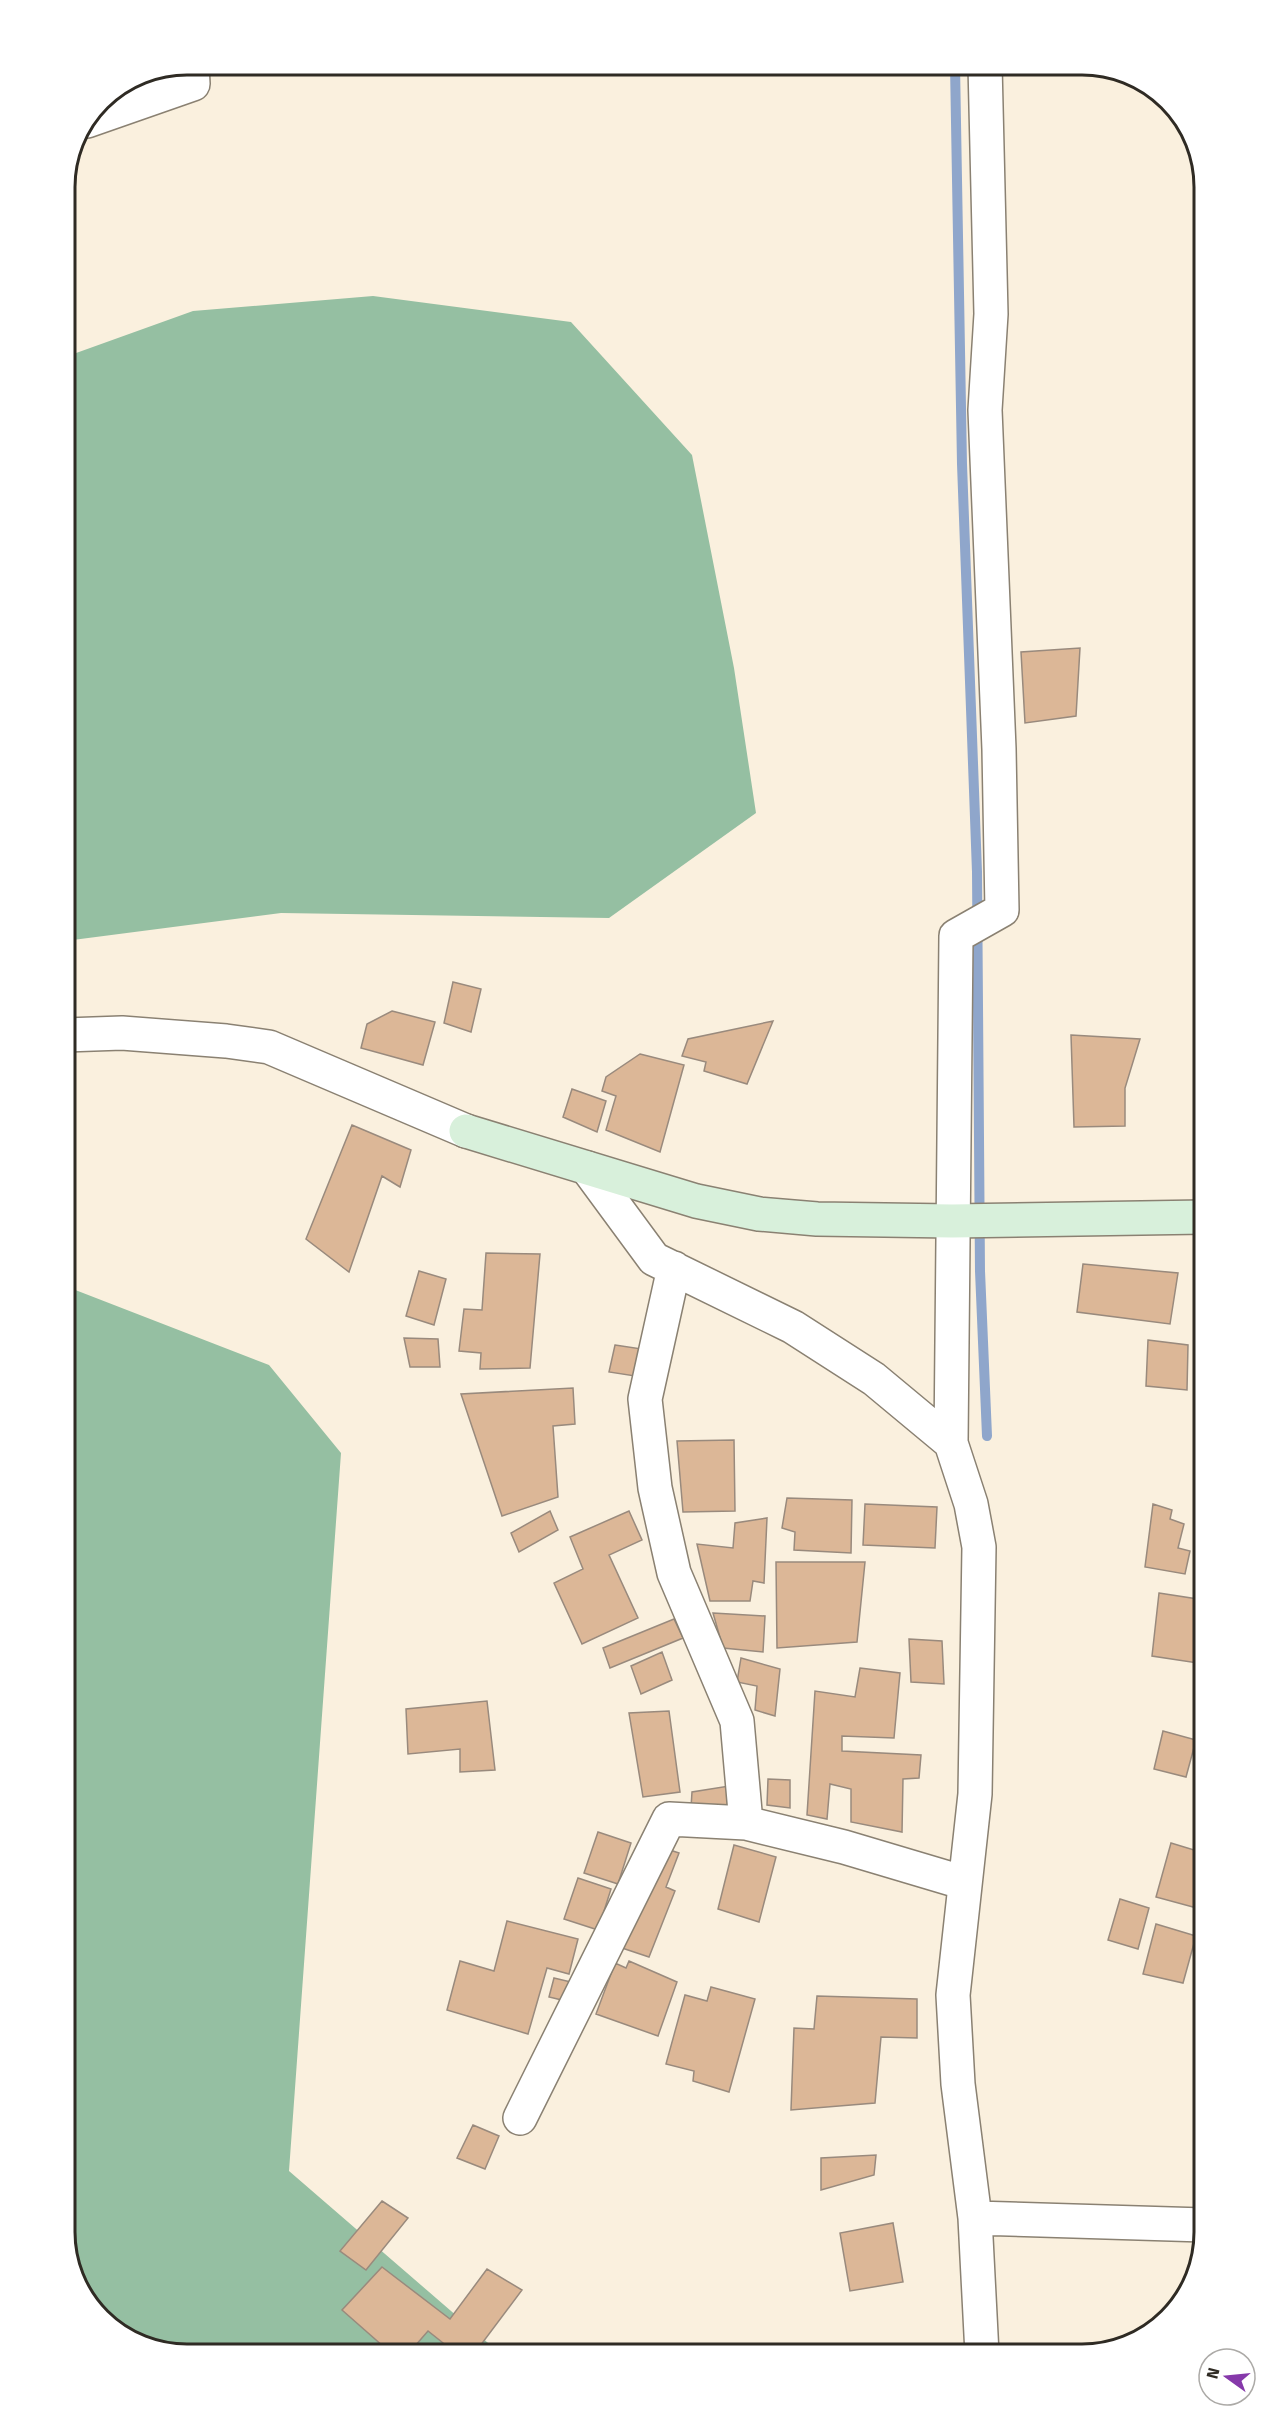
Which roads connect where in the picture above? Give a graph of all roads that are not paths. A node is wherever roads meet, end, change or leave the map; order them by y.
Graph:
1 (193, 75) edge
2 (985, 75) edge
3 (100, 116) edge
4 (75, 1035) edge
5 (586, 1168) junction
6 (1194, 1217) edge
7 (969, 1221) junction
8 (674, 1268) junction
9 (951, 1443) junction
10 (746, 1823) junction
11 (965, 1883) junction
12 (520, 2118) dead end
13 (975, 2218) junction
14 (1194, 2225) edge
15 (981, 2344) edge

1 - 3 street
2 - 7 street
4 - 5 street
5 - 7 street
5 - 8 street
6 - 7 street
7 - 9 street
8 - 9 street
8 - 10 street
9 - 11 street
10 - 11 street
10 - 12 street
11 - 13 street
13 - 14 street
13 - 15 street

